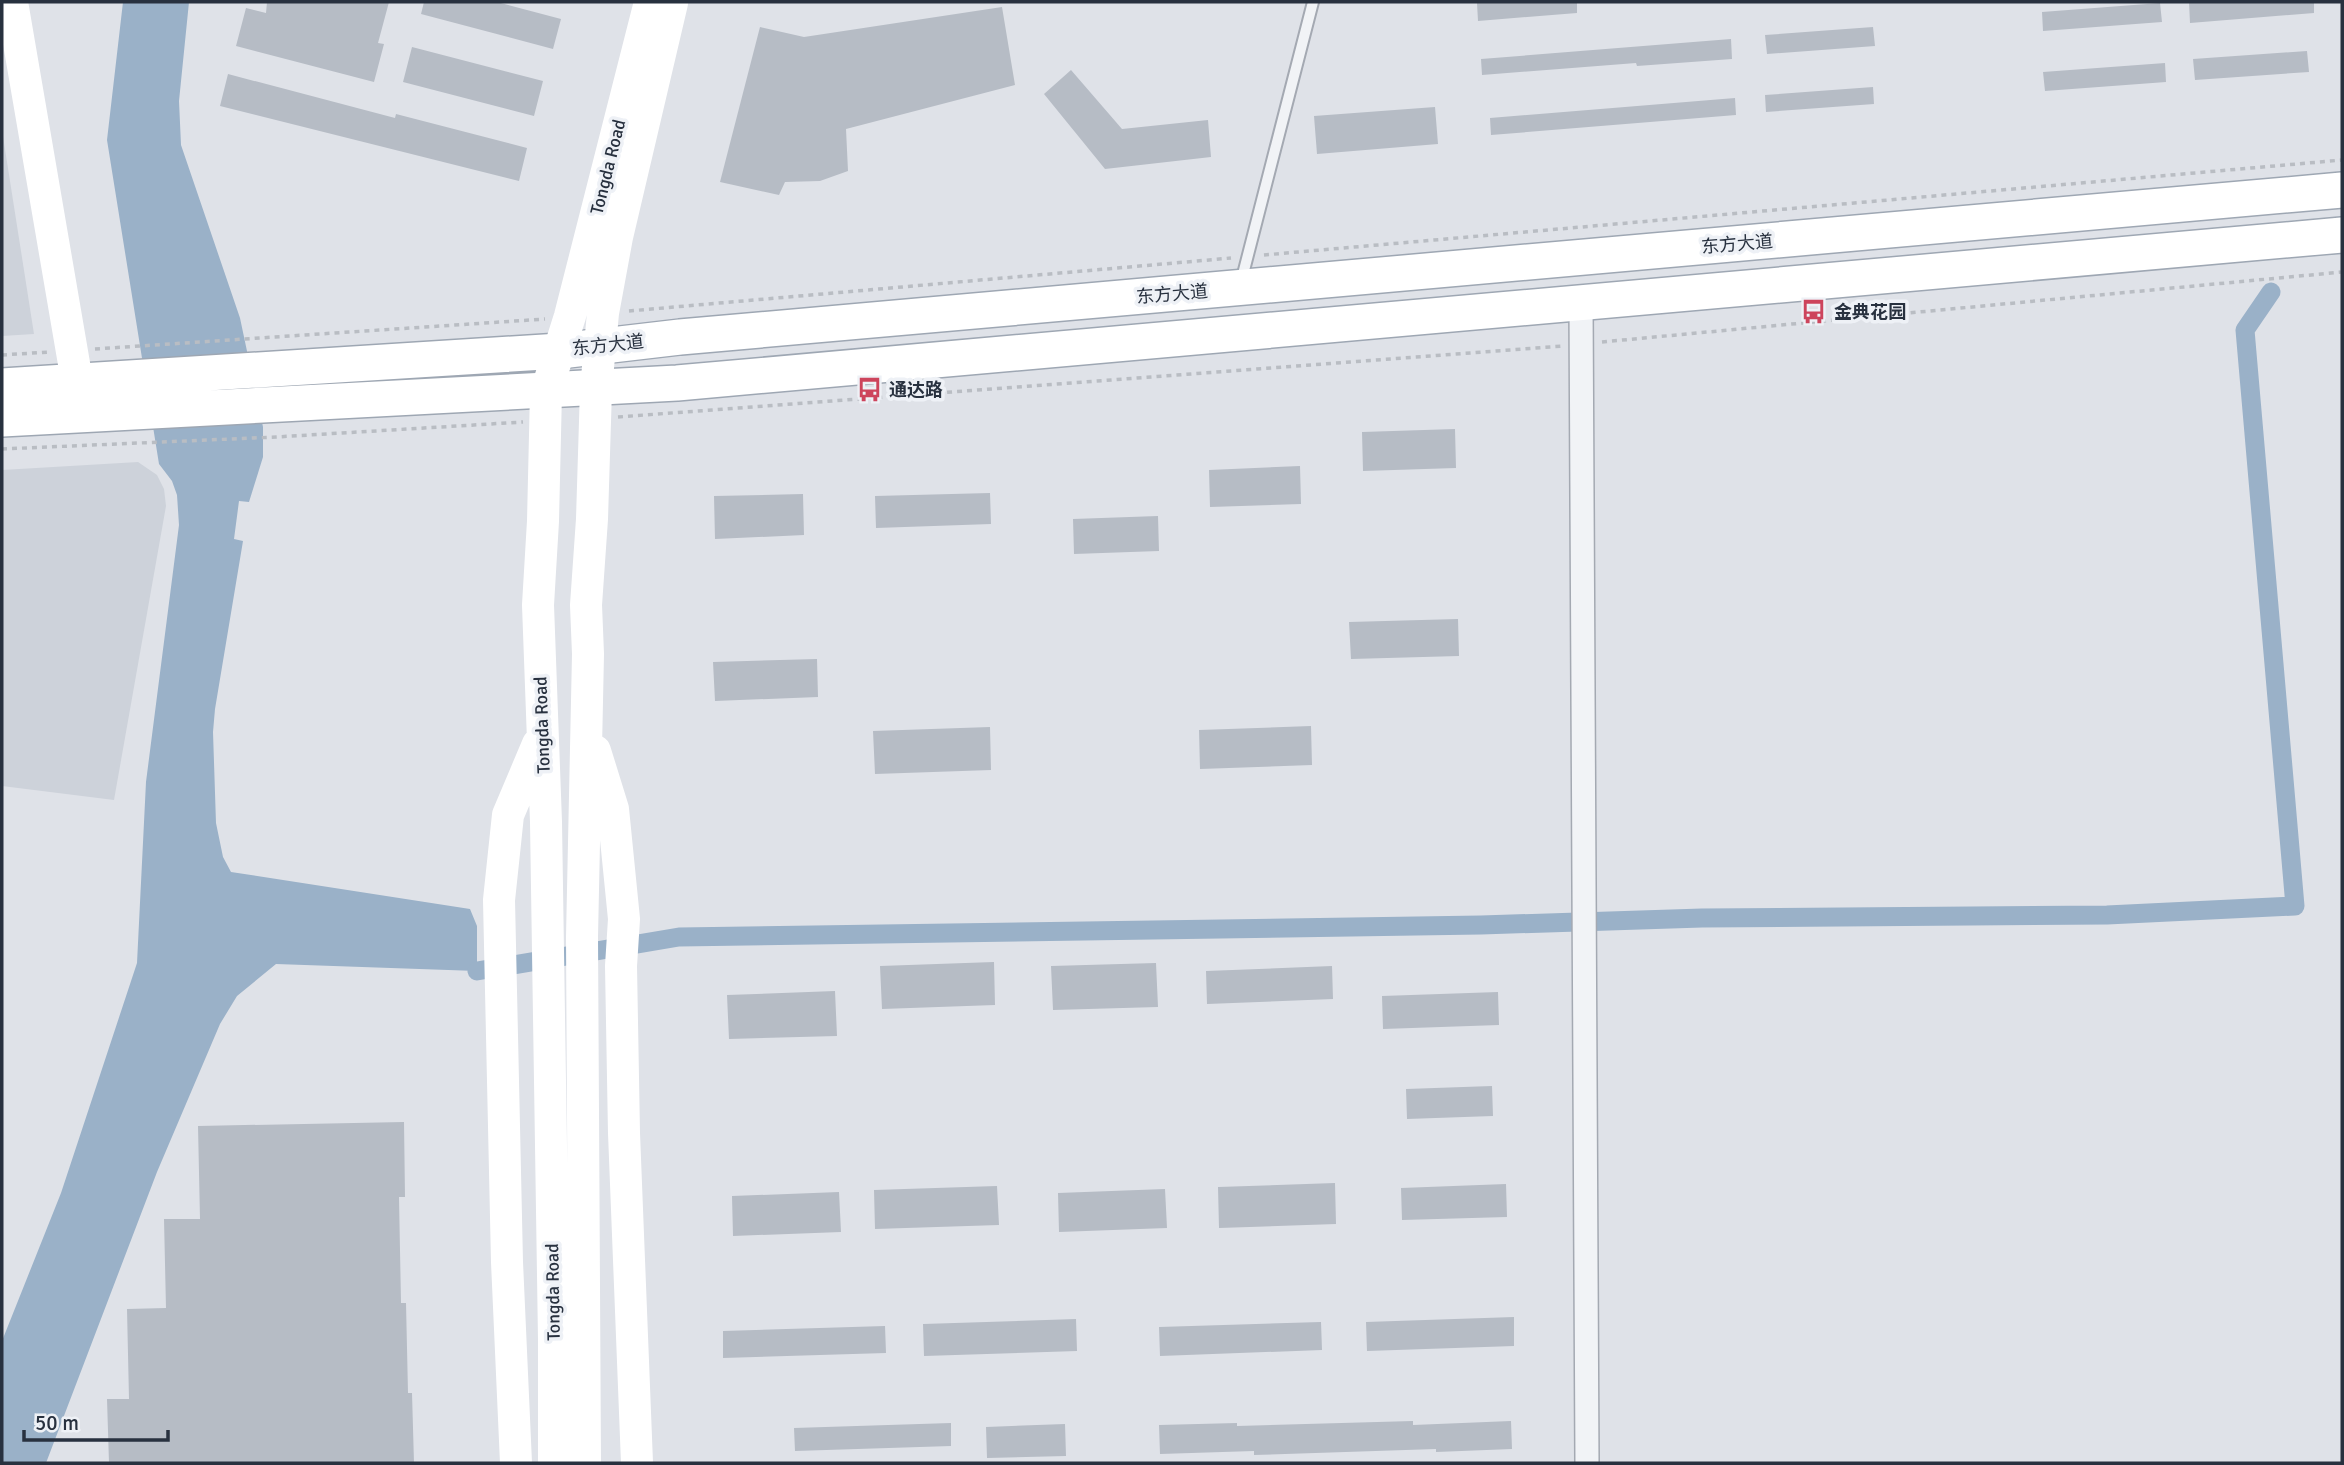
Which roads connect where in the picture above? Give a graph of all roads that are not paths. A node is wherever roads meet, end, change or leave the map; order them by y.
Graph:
1 (12, 2) edge
2 (650, 2) edge
3 (672, 2) edge
4 (1313, 2) edge
5 (2342, 190) edge
6 (2342, 235) edge
7 (1244, 272) junction
8 (1581, 303) junction
9 (602, 330) junction
10 (560, 351) junction
11 (77, 381) junction
12 (2, 386) edge
13 (546, 391) junction
14 (603, 403) junction
15 (2, 419) edge
16 (587, 726) junction
17 (542, 733) junction
18 (516, 1463) edge
19 (554, 1463) edge
20 (585, 1463) edge
21 (637, 1463) edge
22 (1587, 1463) edge

1 - 11 main road
2 - 10 main road, Tongda Road
3 - 9 main road, Tongda Road
4 - 7 lane
5 - 7 main road, 东方大道
6 - 8 main road
7 - 9 main road, 东方大道
8 - 14 main road
8 - 22 street
9 - 10 main road, 东方大道
9 - 14 main road, Tongda Road
10 - 11 main road, 东方大道
10 - 13 main road, Tongda Road
11 - 12 main road, 东方大道
13 - 14 main road
13 - 15 main road
13 - 17 main road, Tongda Road
14 - 16 main road, Tongda Road
16 - 20 main road, Tongda Road
16 - 21 main road
17 - 18 main road
17 - 19 main road, Tongda Road

